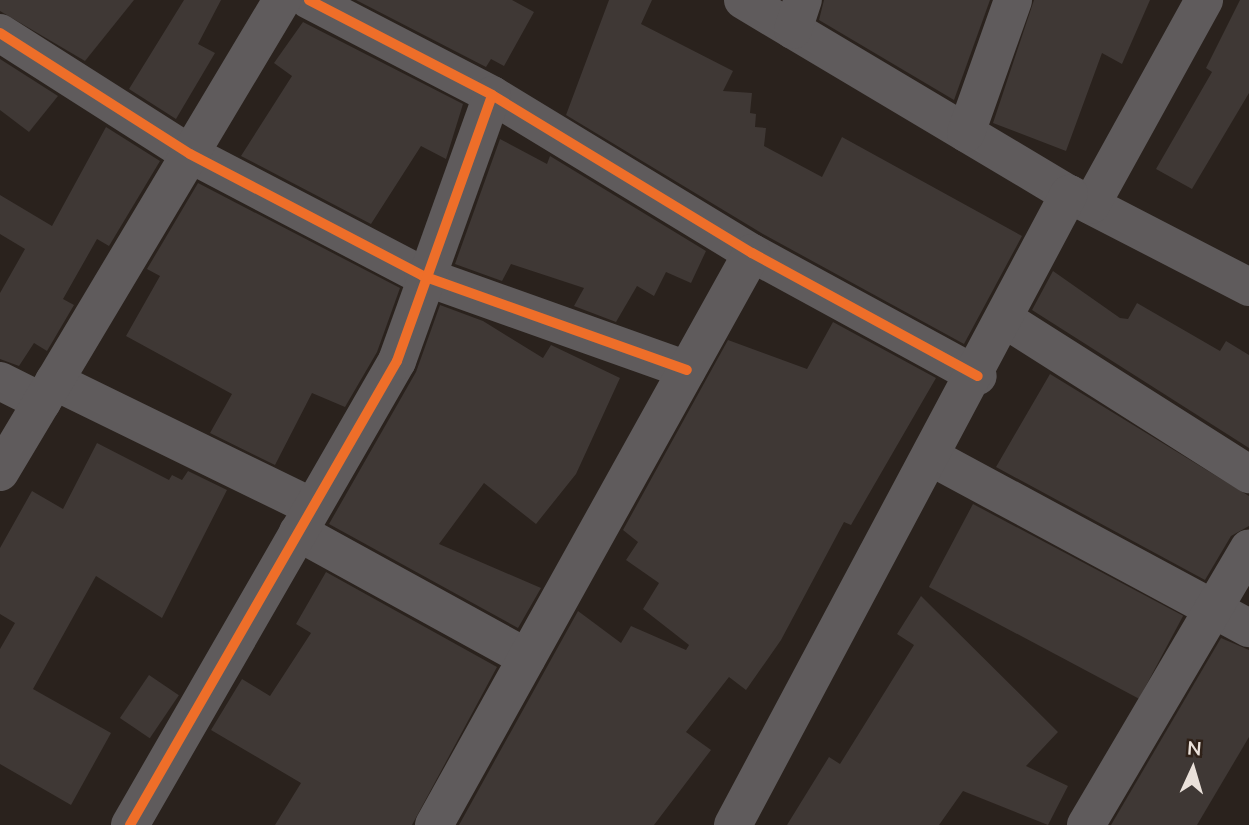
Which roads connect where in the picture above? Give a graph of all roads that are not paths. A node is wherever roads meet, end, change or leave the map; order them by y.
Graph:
1 (282, 0) edge
2 (309, 0) edge
3 (743, 0) edge
4 (1013, 0) edge
5 (1204, 0) edge
6 (798, 15) edge
7 (0, 33) edge
8 (492, 94) junction
9 (966, 133) junction
10 (190, 154) junction
11 (1080, 199) junction
12 (752, 253) junction
13 (423, 276) junction
14 (1249, 287) edge
15 (1006, 320) junction
16 (687, 370) junction
17 (978, 376) junction
18 (0, 381) edge
19 (48, 391) junction
20 (933, 458) junction
21 (0, 472) edge
22 (1249, 474) edge
23 (305, 520) junction
24 (1249, 548) edge
25 (1212, 612) junction
26 (1249, 628) edge
27 (527, 658) junction
28 (130, 825) edge
29 (434, 825) edge
30 (733, 825) edge
31 (1086, 825) edge

1 - 10 street
2 - 8 street
3 - 6 street
4 - 9 street
5 - 11 street
6 - 9 street
7 - 10 street
8 - 12 street
8 - 13 street
9 - 11 street
10 - 13 street
10 - 19 street
11 - 14 street
11 - 15 street
12 - 16 street
12 - 17 street
13 - 16 street
13 - 23 street
15 - 17 street
15 - 22 street
16 - 27 street
17 - 20 street
18 - 19 street
19 - 21 street
19 - 23 street
20 - 25 street
20 - 30 street
23 - 27 street
23 - 28 street
24 - 25 street
25 - 26 street
25 - 31 street
27 - 29 street

